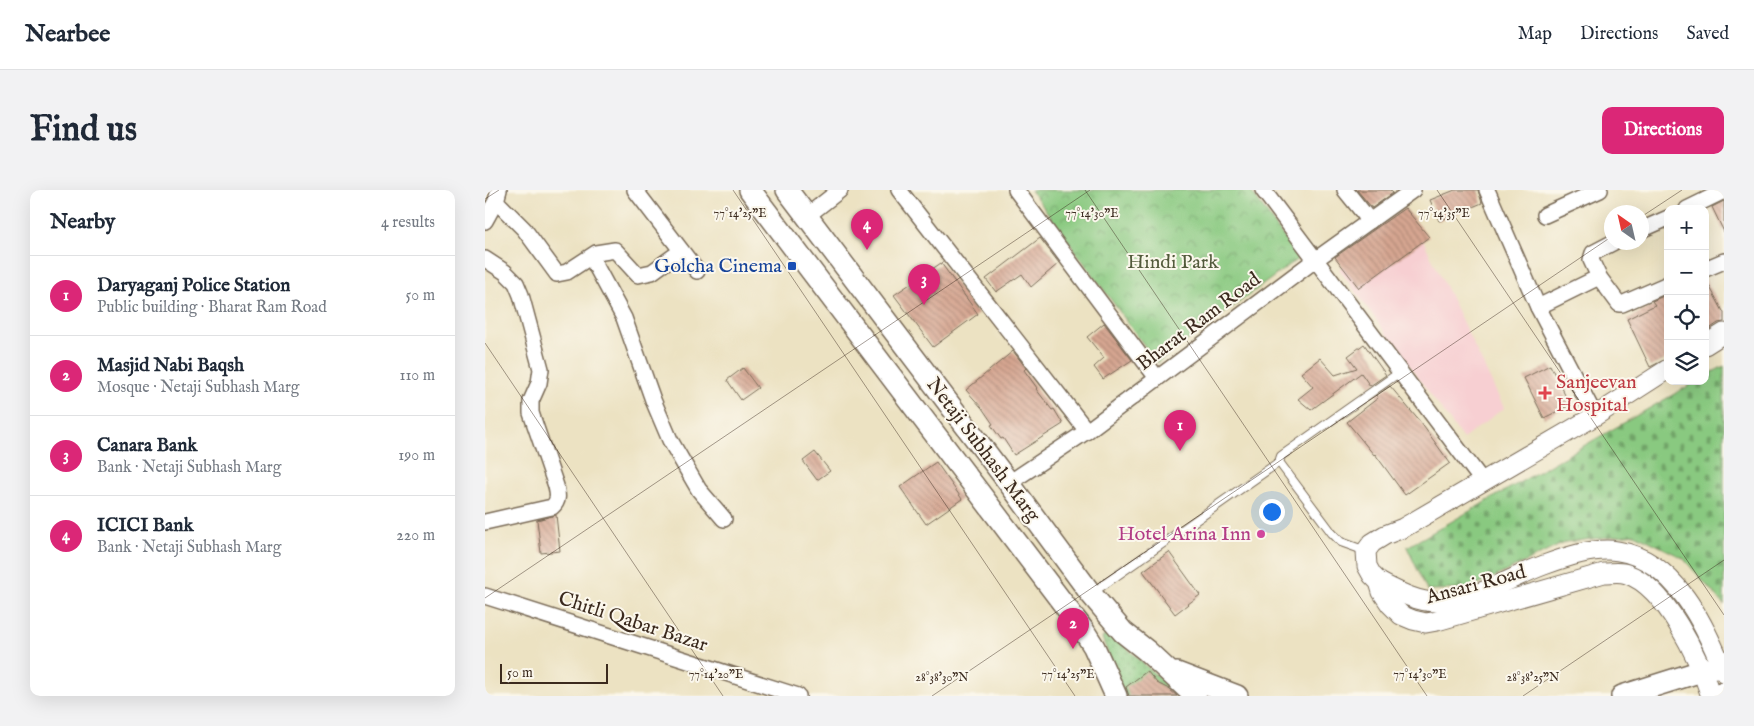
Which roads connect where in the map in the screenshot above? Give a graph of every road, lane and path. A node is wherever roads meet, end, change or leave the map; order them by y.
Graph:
1 (635, 190) edge
2 (751, 190) edge
3 (787, 190) edge
4 (840, 190) edge
5 (899, 190) edge
6 (1016, 190) edge
7 (1263, 190) edge
8 (1345, 190) edge
9 (1413, 190) edge
10 (1487, 190) edge
11 (1600, 190) edge
12 (1724, 191) edge
13 (498, 196) edge
14 (1695, 205) edge
15 (1545, 215) dead end
16 (807, 216) junction
17 (1664, 220) edge
18 (485, 221) edge
19 (1370, 221) junction
20 (1649, 226) edge
21 (1604, 247) edge
22 (681, 251) junction
23 (591, 257) junction
24 (485, 259) edge
25 (1315, 260) junction
26 (1724, 261) edge
27 (1709, 267) edge
28 (697, 271) dead end
29 (1599, 277) junction
30 (1664, 286) edge
31 (1538, 307) junction
32 (1724, 333) edge
33 (1709, 342) edge
34 (1400, 372) junction
35 (1664, 372) edge
36 (1157, 378) junction
37 (1595, 416) junction
38 (1087, 430) junction
39 (1279, 462) junction
40 (1483, 482) junction
41 (1009, 483) junction
42 (724, 519) dead end
43 (485, 522) edge
44 (1366, 551) junction
45 (1091, 594) junction
46 (485, 596) edge
47 (1718, 668) edge
48 (1169, 670) junction
49 (1724, 692) edge
50 (798, 696) edge
51 (1116, 696) edge
52 (1195, 696) edge
53 (1237, 696) edge
54 (1622, 696) edge
55 (1711, 696) edge

1 - 22 street
2 - 51 main road, Netaji Subhash Marg
3 - 16 main road, Netaji Subhash Marg
4 - 16 street
5 - 38 street
6 - 36 street
7 - 25 street
8 - 19 street
9 - 19 street, Bharat Ram Road
10 - 31 street
11 - 15 street
12 - 14 street
13 - 18 street
13 - 23 street
16 - 41 main road, Netaji Subhash Marg
17 - 20 street
19 - 25 street, Bharat Ram Road
21 - 29 street
22 - 23 street
22 - 28 street
23 - 42 street
24 - 43 street
25 - 34 street
25 - 36 street, Bharat Ram Road
26 - 27 street
29 - 30 street
29 - 31 street
31 - 37 street
32 - 33 street
34 - 39 lane
34 - 40 street
35 - 37 street
36 - 38 street, Bharat Ram Road
37 - 40 street
38 - 41 street, Bharat Ram Road
39 - 44 lane
39 - 45 lane
40 - 44 street
41 - 45 main road, Netaji Subhash Marg
44 - 47 street, Ansari Road
45 - 48 main road, Netaji Subhash Marg
46 - 50 street, Chitli Qabar Bazar
47 - 54 main road
47 - 55 street, Ansari Road
48 - 52 main road, Netaji Subhash Marg
48 - 53 main road
49 - 55 main road

